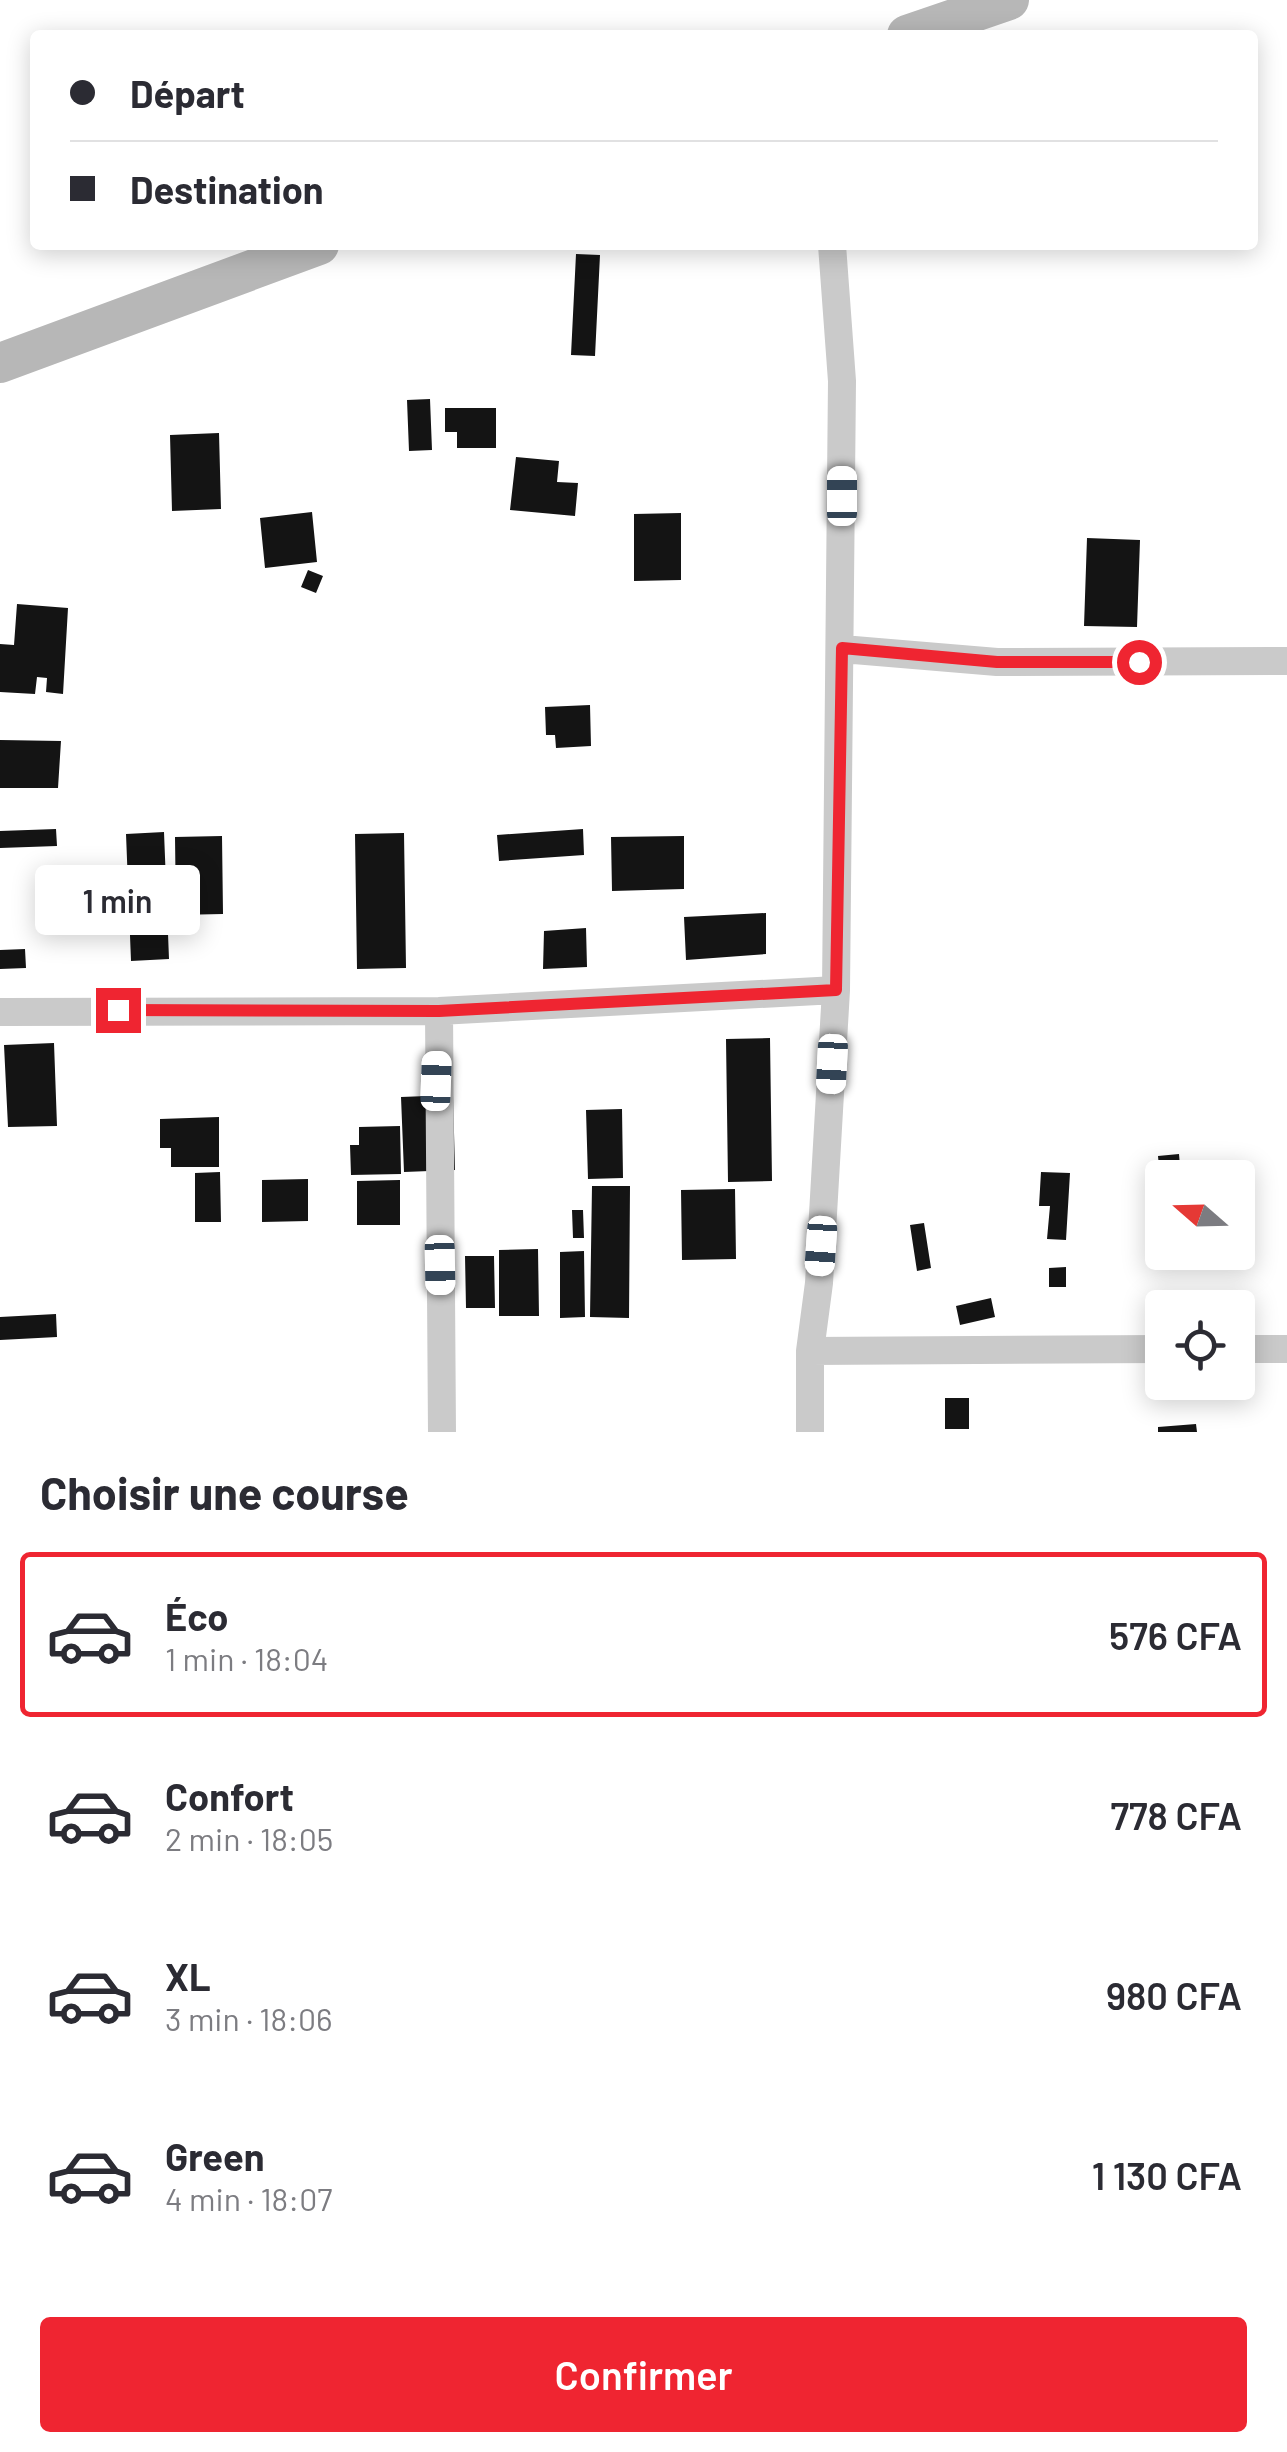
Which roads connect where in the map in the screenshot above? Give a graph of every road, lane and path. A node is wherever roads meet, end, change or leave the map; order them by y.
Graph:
1 (1008, 0) edge
2 (921, 30) edge
3 (305, 250) edge
4 (832, 250) edge
5 (0, 363) edge
6 (842, 648) junction
7 (1287, 661) edge
8 (836, 990) junction
9 (439, 1011) junction
10 (0, 1012) edge
11 (1145, 1349) edge
12 (1255, 1349) edge
13 (1287, 1349) edge
14 (810, 1351) junction
15 (442, 1432) edge
16 (810, 1432) edge

1 - 2 main road
3 - 5 main road
4 - 6 street
6 - 7 street
6 - 8 street
8 - 9 street
8 - 14 street
9 - 10 street
9 - 15 street
11 - 14 street
12 - 13 street
14 - 16 street

